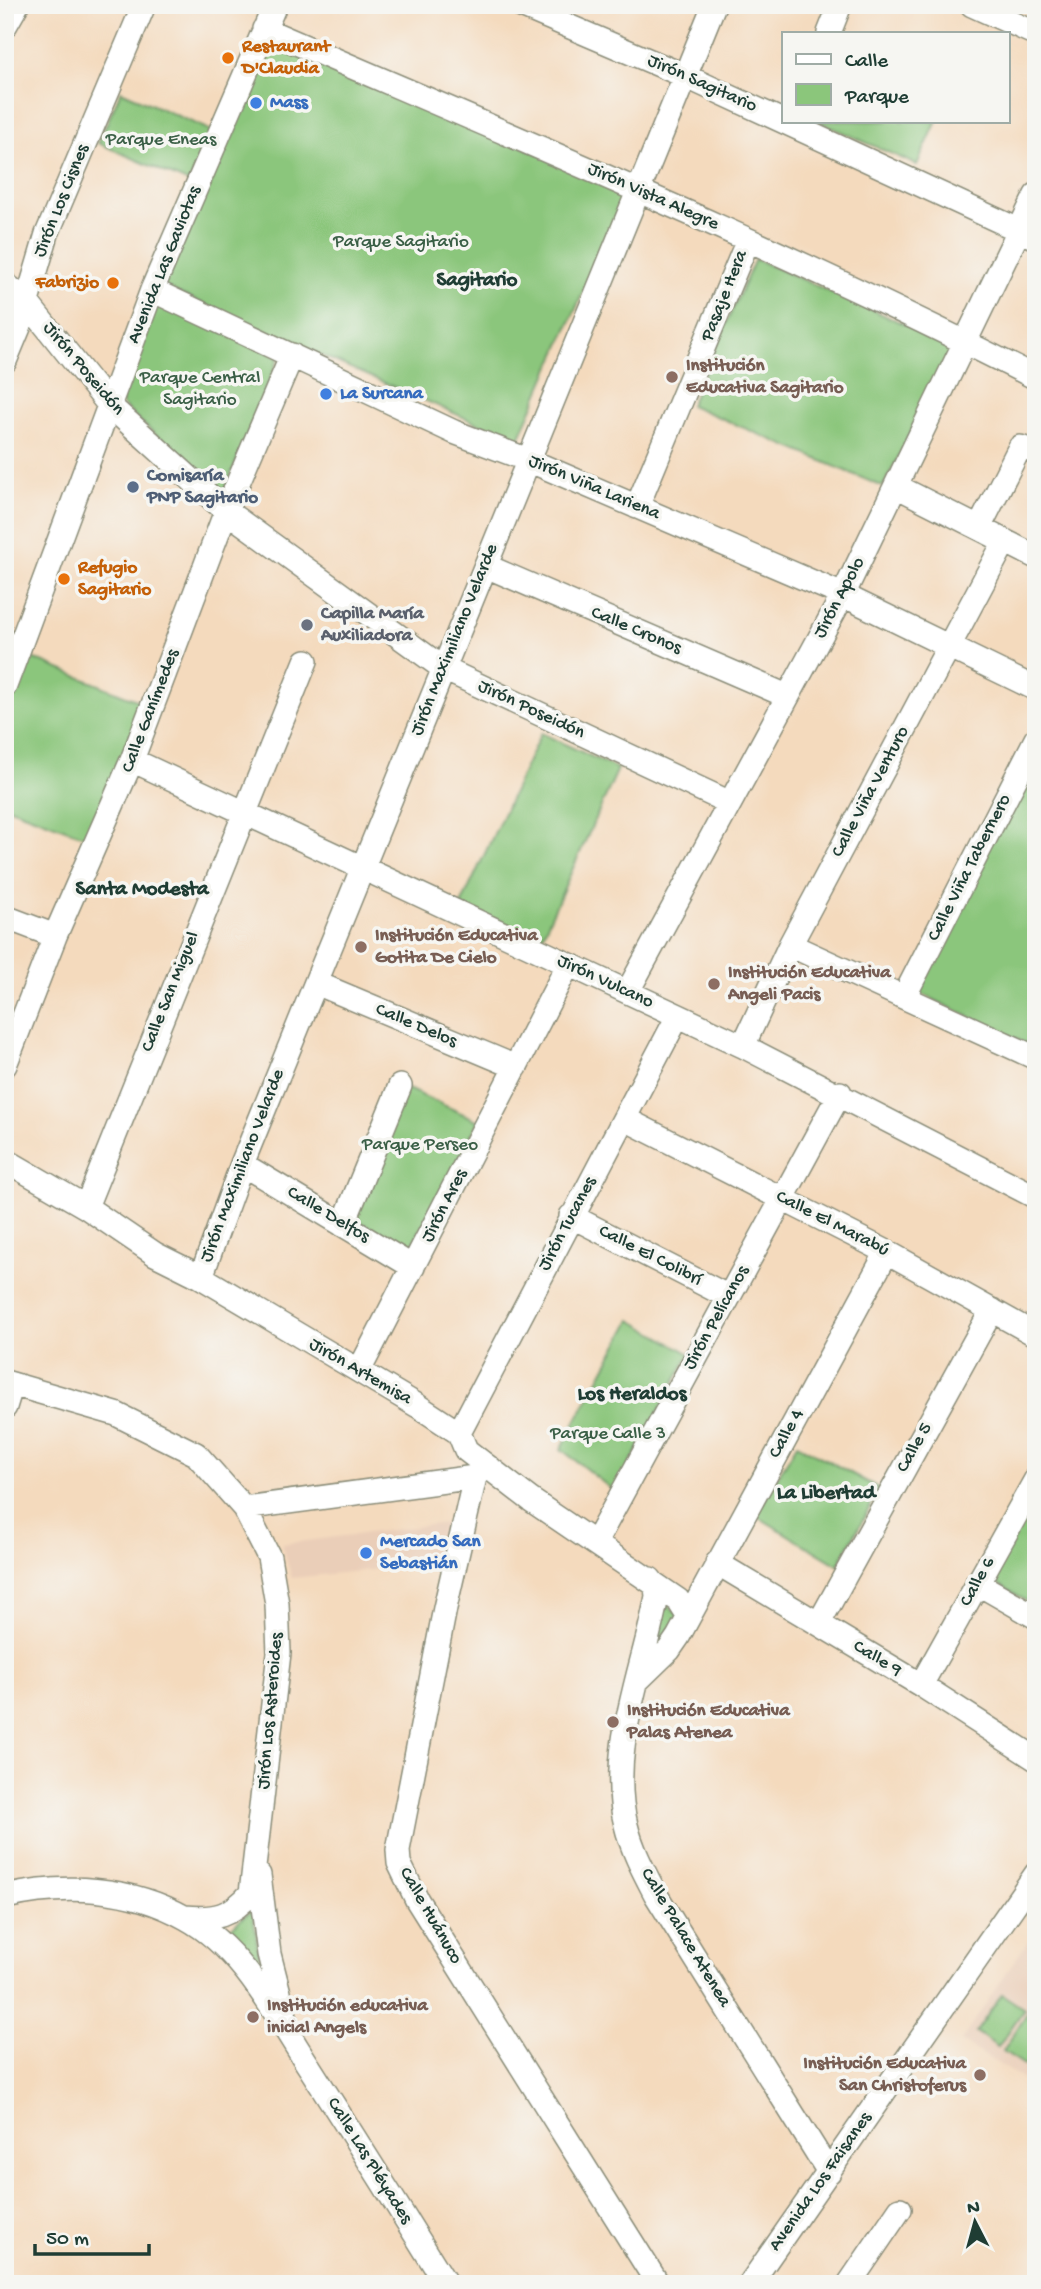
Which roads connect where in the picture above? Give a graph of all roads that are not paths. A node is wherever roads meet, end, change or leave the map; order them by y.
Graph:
1 (18, 5) edge
2 (144, 5) edge
3 (275, 5) edge
4 (519, 5) edge
5 (714, 5) edge
6 (840, 5) edge
7 (972, 5) edge
8 (5, 26) edge
9 (264, 29) junction
10 (829, 32) edge
11 (1036, 34) edge
12 (685, 76) junction
13 (782, 121) edge
14 (785, 122) edge
15 (639, 190) junction
16 (1036, 195) edge
17 (1028, 234) edge
18 (748, 240) junction
19 (5, 284) edge
20 (152, 290) junction
21 (25, 300) junction
22 (967, 342) junction
23 (292, 355) junction
24 (5, 361) edge
25 (1036, 378) edge
26 (109, 405) junction
27 (1036, 452) edge
28 (528, 460) junction
29 (896, 486) junction
30 (637, 507) junction
31 (226, 511) junction
32 (979, 528) junction
33 (1005, 541) junction
34 (1036, 557) edge
35 (486, 566) junction
36 (843, 595) junction
37 (948, 645) junction
38 (306, 661) dead end
39 (444, 669) junction
40 (5, 686) edge
41 (1036, 689) edge
42 (787, 696) junction
43 (1036, 739) edge
44 (132, 760) junction
45 (730, 803) junction
46 (244, 811) junction
47 (362, 870) junction
48 (5, 917) edge
49 (55, 936) junction
50 (790, 945) junction
51 (568, 965) junction
52 (316, 983) junction
53 (628, 991) junction
54 (904, 997) junction
55 (678, 1017) junction
56 (743, 1046) junction
57 (1036, 1058) edge
58 (5, 1065) edge
59 (516, 1067) junction
60 (400, 1086) dead end
61 (840, 1093) junction
62 (625, 1119) junction
63 (5, 1160) edge
64 (242, 1164) junction
65 (1036, 1197) edge
66 (783, 1199) junction
67 (86, 1207) junction
68 (571, 1216) junction
69 (343, 1225) junction
70 (887, 1252) junction
71 (413, 1267) junction
72 (201, 1277) junction
73 (729, 1297) junction
74 (992, 1310) junction
75 (1036, 1335) edge
76 (359, 1371) junction
77 (8, 1383) edge
78 (5, 1407) edge
79 (458, 1433) junction
80 (482, 1473) junction
81 (1036, 1479) edge
82 (244, 1508) junction
83 (595, 1543) junction
84 (717, 1563) junction
85 (650, 1579) junction
86 (977, 1583) junction
87 (688, 1616) junction
88 (1036, 1617) edge
89 (819, 1623) junction
90 (638, 1680) junction
91 (921, 1685) junction
92 (1036, 1759) edge
93 (257, 1861) junction
94 (1036, 1874) edge
95 (5, 1897) edge
96 (185, 1917) junction
97 (292, 2040) junction
98 (829, 2172) junction
99 (900, 2209) dead end
100 (446, 2284) edge
101 (658, 2284) edge
102 (750, 2284) edge
103 (849, 2284) edge

1 - 8 street
2 - 21 street, Jirón Los Cisnes
3 - 9 street, Avenida Las Gaviotas
4 - 12 street, Jirón Sagitario
5 - 12 street, Jirón Maximiliano Velarde
6 - 10 street
7 - 11 street
9 - 15 street, Jirón Vista Alegre
9 - 20 street, Avenida Las Gaviotas
12 - 13 street, Jirón Sagitario
12 - 15 street, Jirón Maximiliano Velarde
14 - 17 street, Jirón Sagitario
15 - 18 street, Jirón Vista Alegre
15 - 28 street, Jirón Maximiliano Velarde
16 - 17 street, Jirón Apolo
17 - 22 street, Jirón Apolo
18 - 22 street, Jirón Vista Alegre
18 - 30 street, Pasaje Hera
19 - 21 street, Jirón Poseidón
20 - 23 street, Jirón Viña Lariena
20 - 26 street, Avenida Las Gaviotas
21 - 24 street, Jirón Los Cisnes
21 - 26 street, Jirón Poseidón
22 - 25 street, Jirón Vista Alegre
22 - 29 street, Jirón Apolo
23 - 28 street, Jirón Viña Lariena
23 - 31 street, Calle Ganímedes
26 - 31 street, Jirón Poseidón
26 - 40 street, Avenida Las Gaviotas
27 - 32 street
28 - 30 street, Jirón Viña Lariena
28 - 35 street, Jirón Maximiliano Velarde
29 - 32 street
29 - 36 street, Jirón Apolo
30 - 36 street, Jirón Viña Lariena
31 - 39 street, Jirón Poseidón
31 - 44 street, Calle Ganímedes
32 - 33 street
33 - 34 street
33 - 37 street, Calle Viña Venturo
35 - 39 street, Jirón Maximiliano Velarde
35 - 42 street, Calle Cronos
36 - 37 street, Jirón Viña Lariena
36 - 42 street, Jirón Apolo
37 - 41 street, Jirón Viña Lariena
37 - 50 street, Calle Viña Venturo
38 - 46 street, Calle San Miguel
39 - 45 street, Jirón Poseidón
39 - 47 street, Jirón Maximiliano Velarde
42 - 45 street, Jirón Apolo
43 - 54 street, Calle Viña Tabernero
44 - 46 street, Jirón Vulcano
44 - 49 street, Calle Ganímedes
45 - 53 street, Jirón Apolo
46 - 47 street, Jirón Vulcano
46 - 67 street, Calle San Miguel
47 - 51 street, Jirón Vulcano
47 - 52 street, Jirón Maximiliano Velarde
48 - 49 street
49 - 58 street, Calle Ganímedes
50 - 54 street
50 - 56 street, Calle Viña Venturo
51 - 53 street, Jirón Vulcano
51 - 59 street, Jirón Ares
52 - 59 street, Calle Delos
52 - 64 street, Jirón Maximiliano Velarde
53 - 55 street, Jirón Vulcano
54 - 57 street
55 - 56 street, Jirón Vulcano
55 - 62 street, Jirón Tucanes
56 - 61 street, Jirón Vulcano
59 - 71 street, Jirón Ares
60 - 69 street
61 - 65 street, Jirón Vulcano
61 - 66 street, Jirón Pelícanos
62 - 66 street, Calle El Marabú
62 - 68 street, Jirón Tucanes
63 - 67 street, Jirón Artemisa
64 - 69 street, Calle Delfos
64 - 72 street, Jirón Maximiliano Velarde
66 - 70 street, Calle El Marabú
66 - 73 street, Jirón Pelícanos
67 - 72 street, Jirón Artemisa
68 - 73 street, Calle El Colibrí
68 - 79 street, Jirón Tucanes
69 - 71 street, Calle Delfos
70 - 74 street, Calle El Marabú
70 - 84 street, Calle 4
71 - 76 street, Jirón Ares
72 - 76 street, Jirón Artemisa
73 - 83 street, Jirón Pelícanos
74 - 75 street, Calle El Marabú
74 - 89 street, Calle 5
76 - 79 street, Jirón Artemisa
77 - 78 street
77 - 82 street, Jirón Los Asteroides
79 - 80 street, Jirón Artemisa
80 - 82 street
80 - 83 street, Jirón Artemisa
80 - 101 street, Calle Huánuco
81 - 86 street, Calle 6
82 - 93 street, Jirón Los Asteroides
83 - 85 street, Jirón Artemisa
84 - 87 street, Calle 4
84 - 89 street, Calle 9
85 - 87 street, Jirón Artemisa
85 - 90 street, Calle Palace Atenea
86 - 88 street
86 - 91 street, Calle 6
87 - 90 street
89 - 91 street, Calle 9
90 - 98 street, Calle Palace Atenea
91 - 92 street, Calle 9
93 - 96 street
93 - 97 street, Calle Las Pléyades
94 - 98 street, Avenida Los Faisanes
95 - 96 street, Calle Las Pléyades
96 - 97 street, Calle Las Pléyades
97 - 100 street, Calle Las Pléyades
98 - 102 street, Avenida Los Faisanes
99 - 103 street

